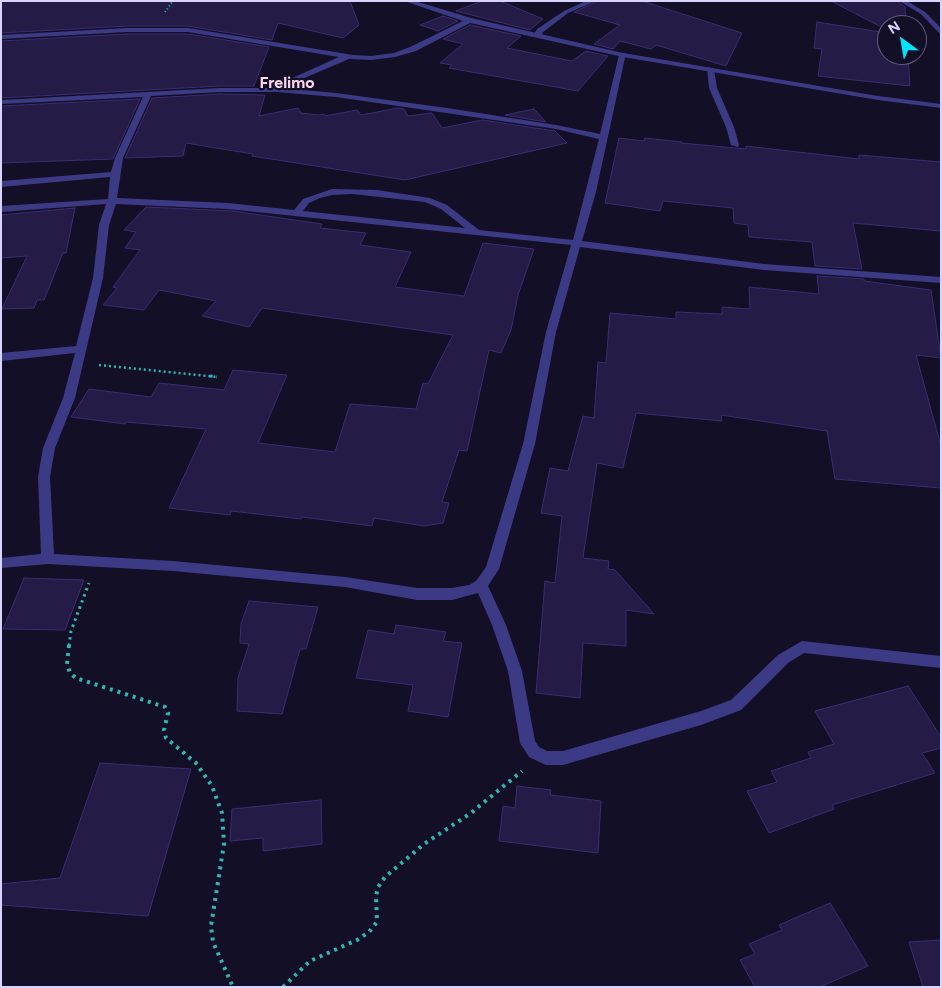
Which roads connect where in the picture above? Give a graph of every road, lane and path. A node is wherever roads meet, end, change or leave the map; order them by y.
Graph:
1 (407, 1) edge
2 (593, 1) edge
3 (902, 1) edge
4 (469, 20) junction
5 (941, 34) edge
6 (537, 36) junction
7 (1, 38) edge
8 (623, 54) junction
9 (348, 56) junction
10 (710, 69) junction
11 (269, 90) junction
12 (148, 94) junction
13 (1, 102) edge
14 (941, 106) edge
15 (602, 137) junction
16 (735, 145) dead end
17 (115, 174) junction
18 (1, 184) edge
19 (112, 202) junction
20 (1, 209) edge
21 (296, 214) junction
22 (477, 233) junction
23 (575, 243) junction
24 (941, 280) edge
25 (81, 349) junction
26 (1, 357) edge
27 (78, 362) junction
28 (217, 377) dead end
29 (48, 559) junction
30 (1, 562) edge
31 (96, 562) junction
32 (481, 585) junction
33 (941, 662) edge
34 (539, 756) junction
35 (233, 987) edge
36 (283, 987) edge

1 - 4 street
2 - 6 street
3 - 5 street
4 - 6 street
4 - 9 street
6 - 8 street
7 - 9 street
8 - 10 street
8 - 15 street
9 - 11 street
10 - 14 street
10 - 16 street
11 - 12 street
11 - 15 street
12 - 13 street
12 - 17 street
15 - 23 street
17 - 18 street
17 - 19 street
19 - 20 street
19 - 21 street
19 - 25 street
21 - 22 street
21 - 22 street
22 - 23 street
23 - 24 street
23 - 32 street
25 - 26 street
25 - 27 street
27 - 28 path
27 - 29 street
29 - 30 street
29 - 31 street
31 - 32 street
31 - 35 path
32 - 34 street
33 - 34 street
34 - 36 path

